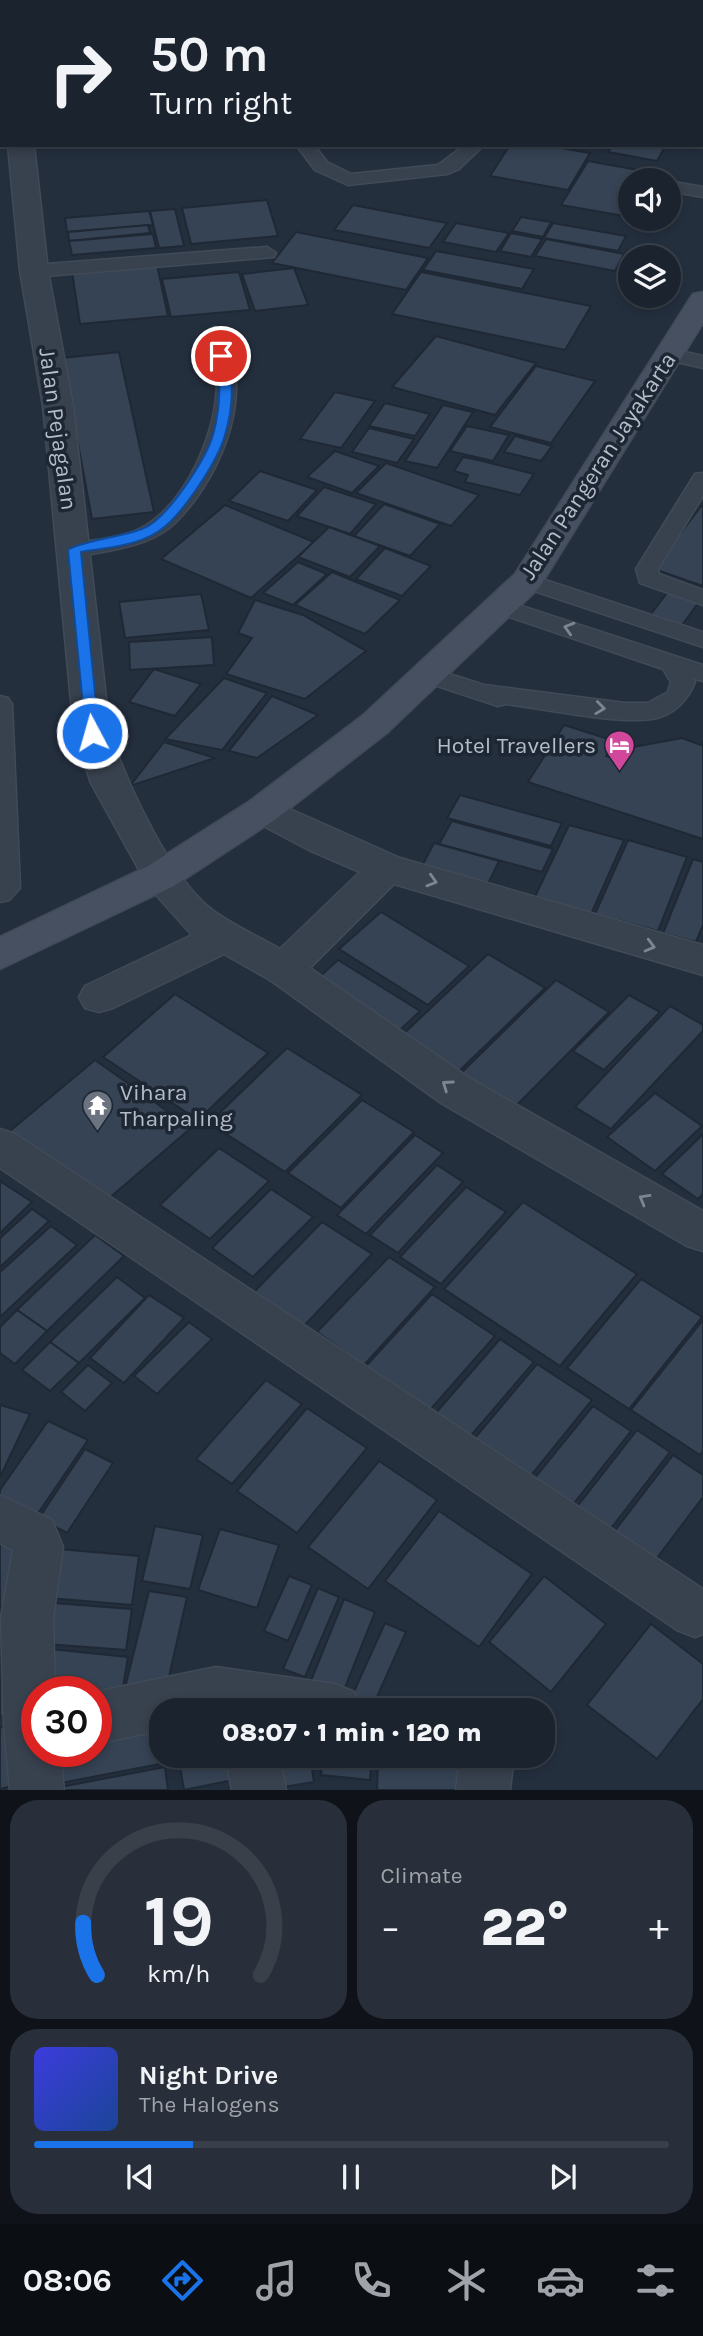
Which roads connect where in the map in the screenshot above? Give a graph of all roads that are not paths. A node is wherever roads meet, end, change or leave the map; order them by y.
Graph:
1 (21, 147) edge
2 (307, 147) edge
3 (473, 147) edge
4 (681, 188) edge
5 (703, 192) edge
6 (267, 253) dead end
7 (34, 271) junction
8 (703, 300) edge
9 (214, 333) dead end
10 (687, 359) edge
11 (703, 479) edge
12 (74, 550) junction
13 (527, 581) junction
14 (703, 598) edge
15 (500, 606) junction
16 (703, 640) edge
17 (672, 664) junction
18 (703, 673) edge
19 (427, 675) junction
20 (483, 693) junction
21 (0, 704) edge
22 (555, 717) dead end
23 (263, 810) junction
24 (387, 868) junction
25 (161, 876) junction
26 (0, 893) edge
27 (223, 937) junction
28 (0, 954) edge
29 (703, 960) edge
30 (284, 970) junction
31 (99, 997) dead end
32 (0, 1146) edge
33 (703, 1233) edge
34 (0, 1518) edge
35 (695, 1613) dead end
36 (24, 1676) edge
37 (192, 1698) edge
38 (231, 1698) edge
39 (149, 1707) edge
40 (112, 1715) edge
41 (32, 1767) edge
42 (255, 1768) edge
43 (486, 1768) edge
44 (37, 1790) edge
45 (259, 1790) edge
46 (483, 1790) edge

1 - 7 street, Jalan Pejagalan
2 - 3 lane
4 - 5 lane
6 - 7 lane
7 - 12 street, Jalan Pejagalan
8 - 10 street, Jalan Pangeran Jayakarta
9 - 12 lane
10 - 13 street, Jalan Pangeran Jayakarta
11 - 14 lane
12 - 25 street, Jalan Pejagalan
13 - 15 street, Jalan Pangeran Jayakarta
13 - 16 lane
17 -> 15 lane
15 - 19 street, Jalan Pangeran Jayakarta
17 - 18 lane
20 -> 17 lane
19 - 20 lane
19 - 23 street, Jalan Pangeran Jayakarta
20 - 22 lane
21 - 26 lane
23 - 24 street
23 - 25 street, Jalan Pangeran Jayakarta
24 -> 29 street
24 - 30 street
25 - 27 street, Jalan Pejagalan
25 - 28 street, Jalan Pangeran Jayakarta
27 - 30 street, Jalan Pejagalan
27 - 31 street
33 -> 30 street, Jalan Pejagalan
32 - 35 street
34 - 36 street
37 - 38 street
39 - 40 street
41 - 44 street
42 - 45 street
43 - 46 street

